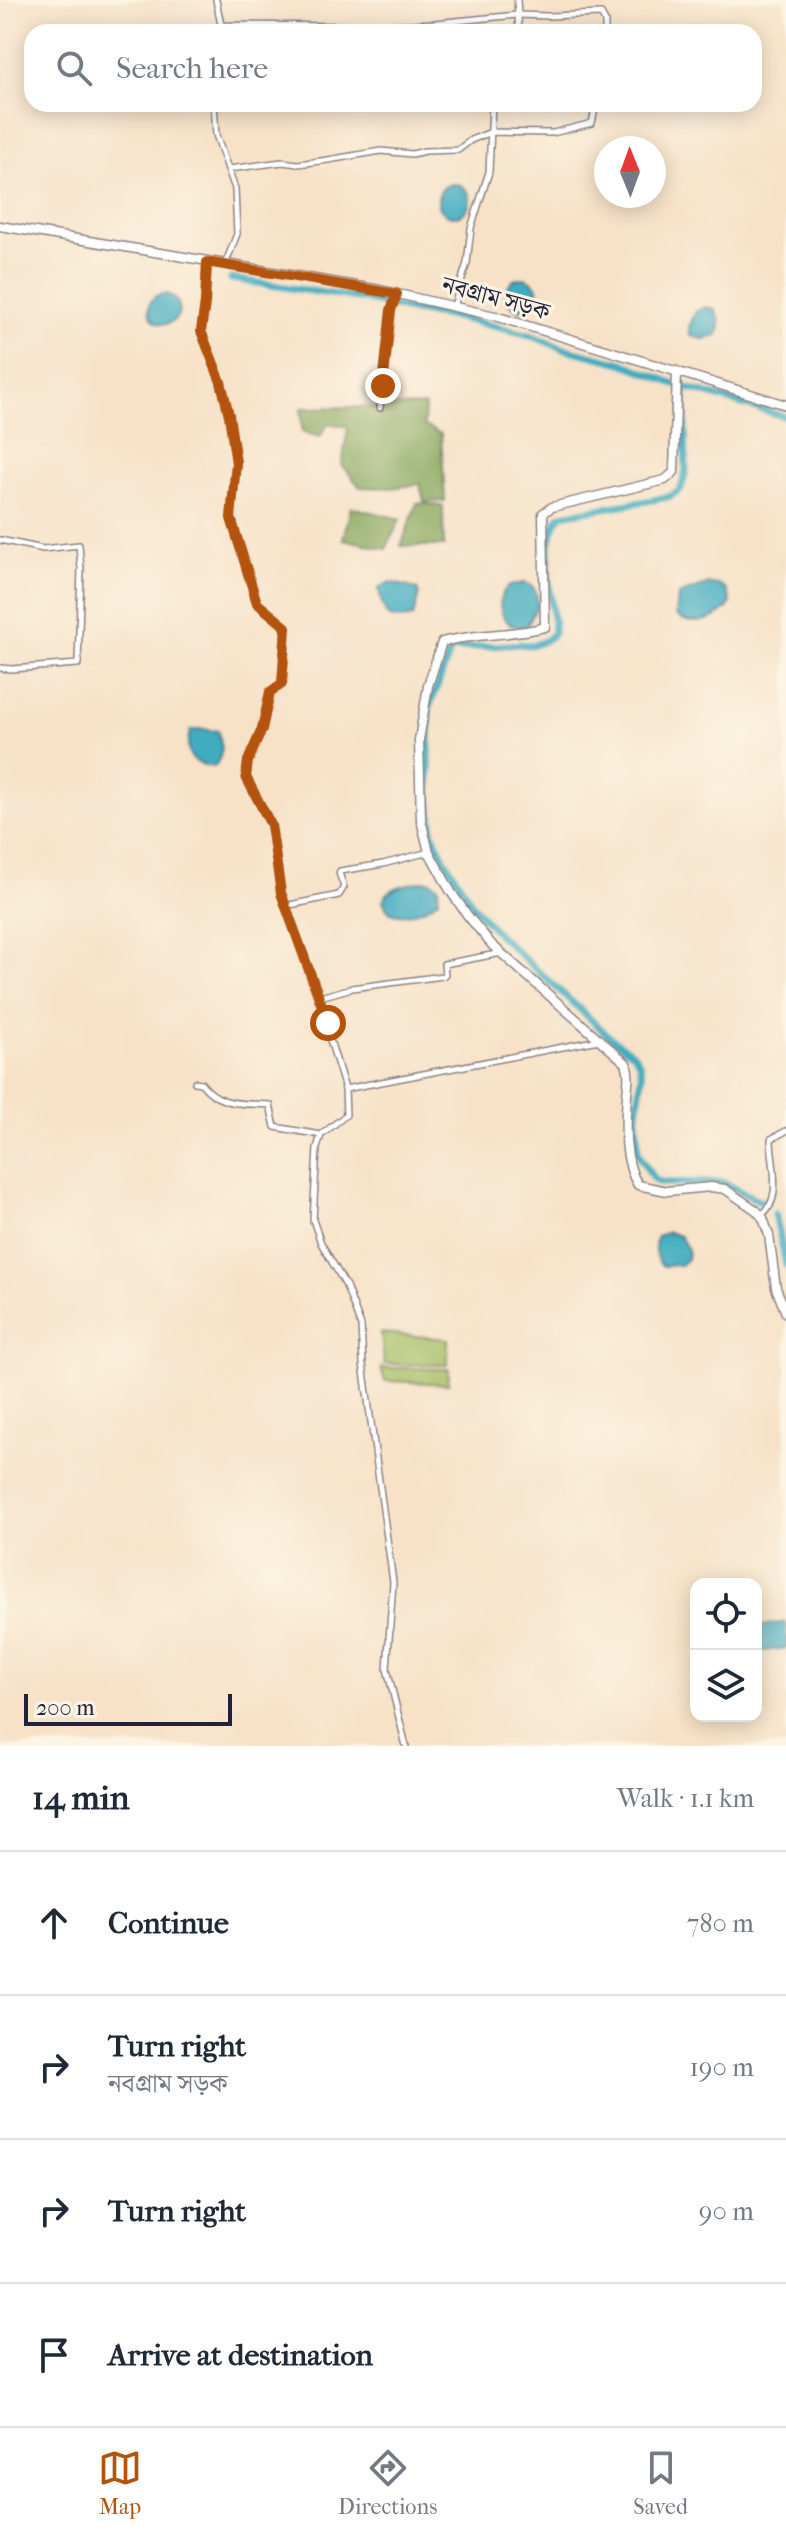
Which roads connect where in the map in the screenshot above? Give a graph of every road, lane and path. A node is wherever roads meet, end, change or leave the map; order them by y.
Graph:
1 (216, 0) edge
2 (517, 0) edge
3 (517, 15) junction
4 (220, 24) edge
5 (413, 24) edge
6 (518, 24) edge
7 (605, 24) edge
8 (215, 112) edge
9 (492, 112) edge
10 (594, 112) edge
11 (491, 132) junction
12 (229, 169) junction
13 (0, 226) edge
14 (207, 262) junction
15 (225, 265) junction
16 (396, 297) junction
17 (454, 307) junction
18 (676, 373) junction
19 (786, 405) edge
20 (380, 408) dead end
21 (0, 540) edge
22 (0, 668) edge
23 (429, 852) junction
24 (285, 906) junction
25 (502, 953) junction
26 (320, 997) junction
27 (600, 1040) junction
28 (195, 1082) dead end
29 (345, 1089) junction
30 (786, 1131) edge
31 (321, 1135) junction
32 (760, 1215) junction
33 (786, 1313) edge
34 (406, 1746) edge

1 - 4 street
2 - 3 street
3 - 5 street
3 - 6 street
3 - 7 street
8 - 12 street
9 - 11 street
10 - 11 street
11 - 12 street
11 - 17 street
12 - 15 street
13 - 14 street, নবগ্রাম সড়ক
14 - 15 street, নবগ্রাম সড়ক
14 - 24 street
15 - 16 street, নবগ্রাম সড়ক
16 - 17 street, নবগ্রাম সড়ক
16 - 20 street
17 - 18 street, নবগ্রাম সড়ক
18 - 19 street, নবগ্রাম সড়ক
18 - 23 street
21 - 22 street
23 - 24 street
23 - 25 street
24 - 26 street
25 - 26 street
25 - 27 street
26 - 29 street
27 - 29 street
27 - 32 street
28 - 31 street
29 - 31 street
30 - 32 street
31 - 34 street
32 - 33 street

